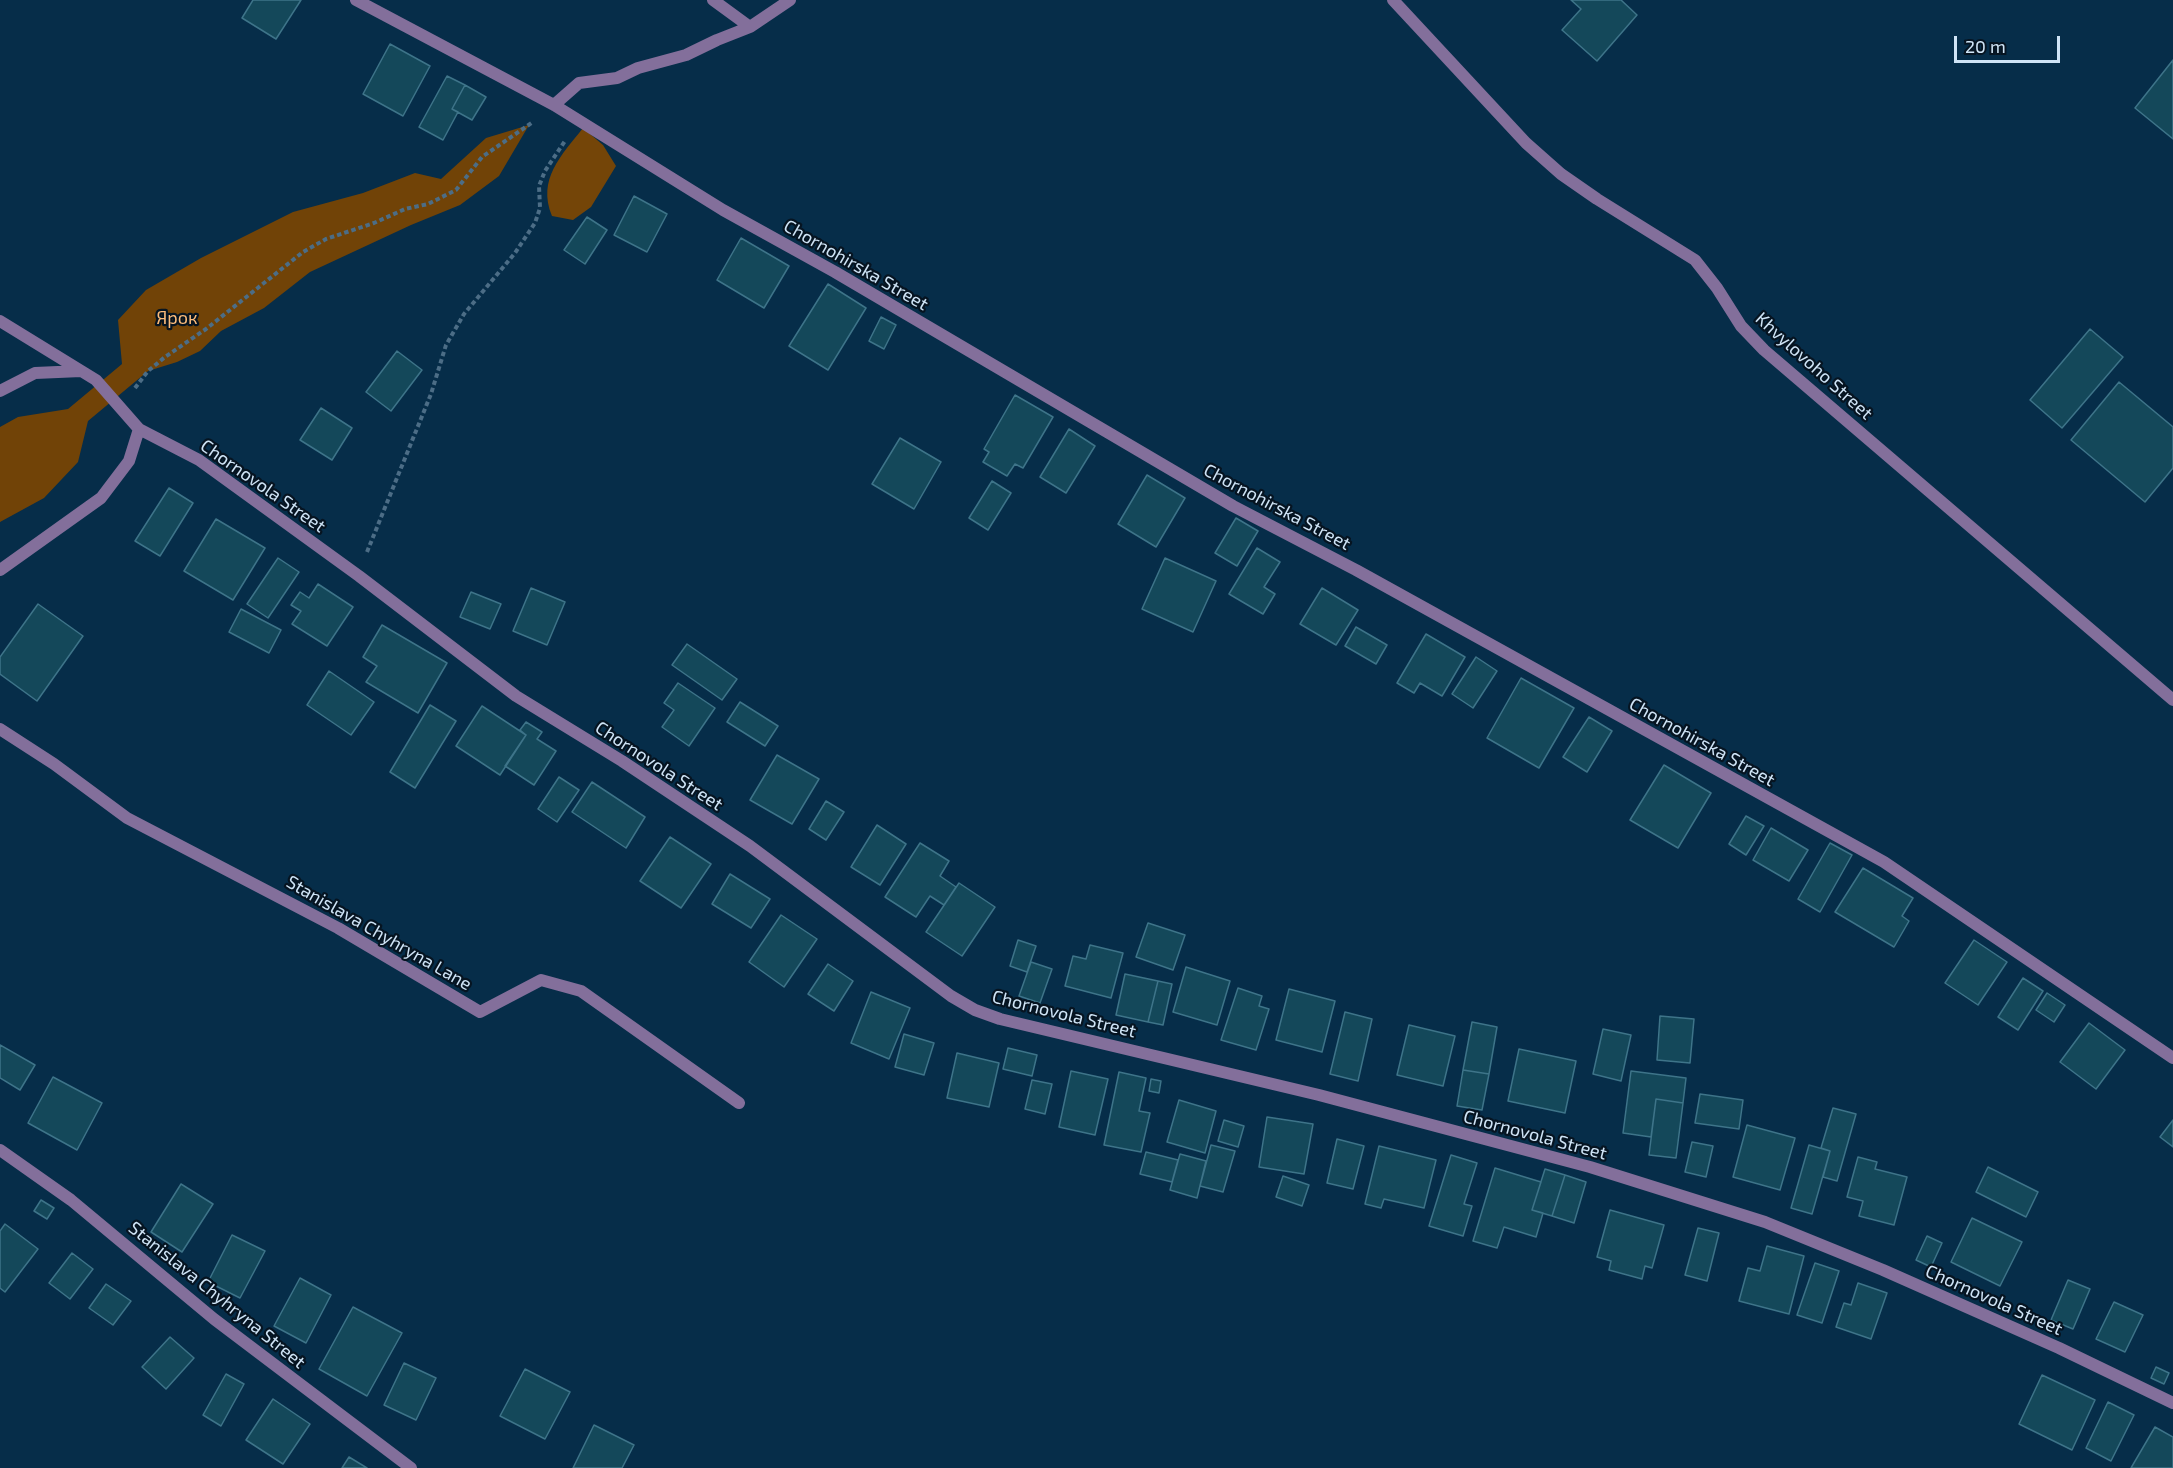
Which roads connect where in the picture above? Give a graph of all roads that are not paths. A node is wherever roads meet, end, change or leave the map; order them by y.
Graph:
1 (356, 0) edge
2 (713, 0) edge
3 (790, 0) edge
4 (1393, 0) edge
5 (750, 27) junction
6 (554, 105) junction
7 (0, 321) edge
8 (81, 371) junction
9 (0, 391) edge
10 (139, 429) junction
11 (0, 570) edge
12 (2173, 700) edge
13 (0, 729) edge
14 (2173, 1058) edge
15 (739, 1103) dead end
16 (0, 1150) edge
17 (2173, 1403) edge
18 (411, 1468) edge

1 - 6 street, Chornohirska Street
2 - 5 street
3 - 5 street
4 - 12 street, Khvylovoho Street
5 - 6 street
6 - 14 street, Chornohirska Street
7 - 8 street, Chornovola Street
8 - 9 street
8 - 10 street, Chornovola Street
10 - 11 street
10 - 17 street, Chornovola Street
13 - 15 street, Stanislava Chyhryna Lane
16 - 18 street, Stanislava Chyhryna Street

